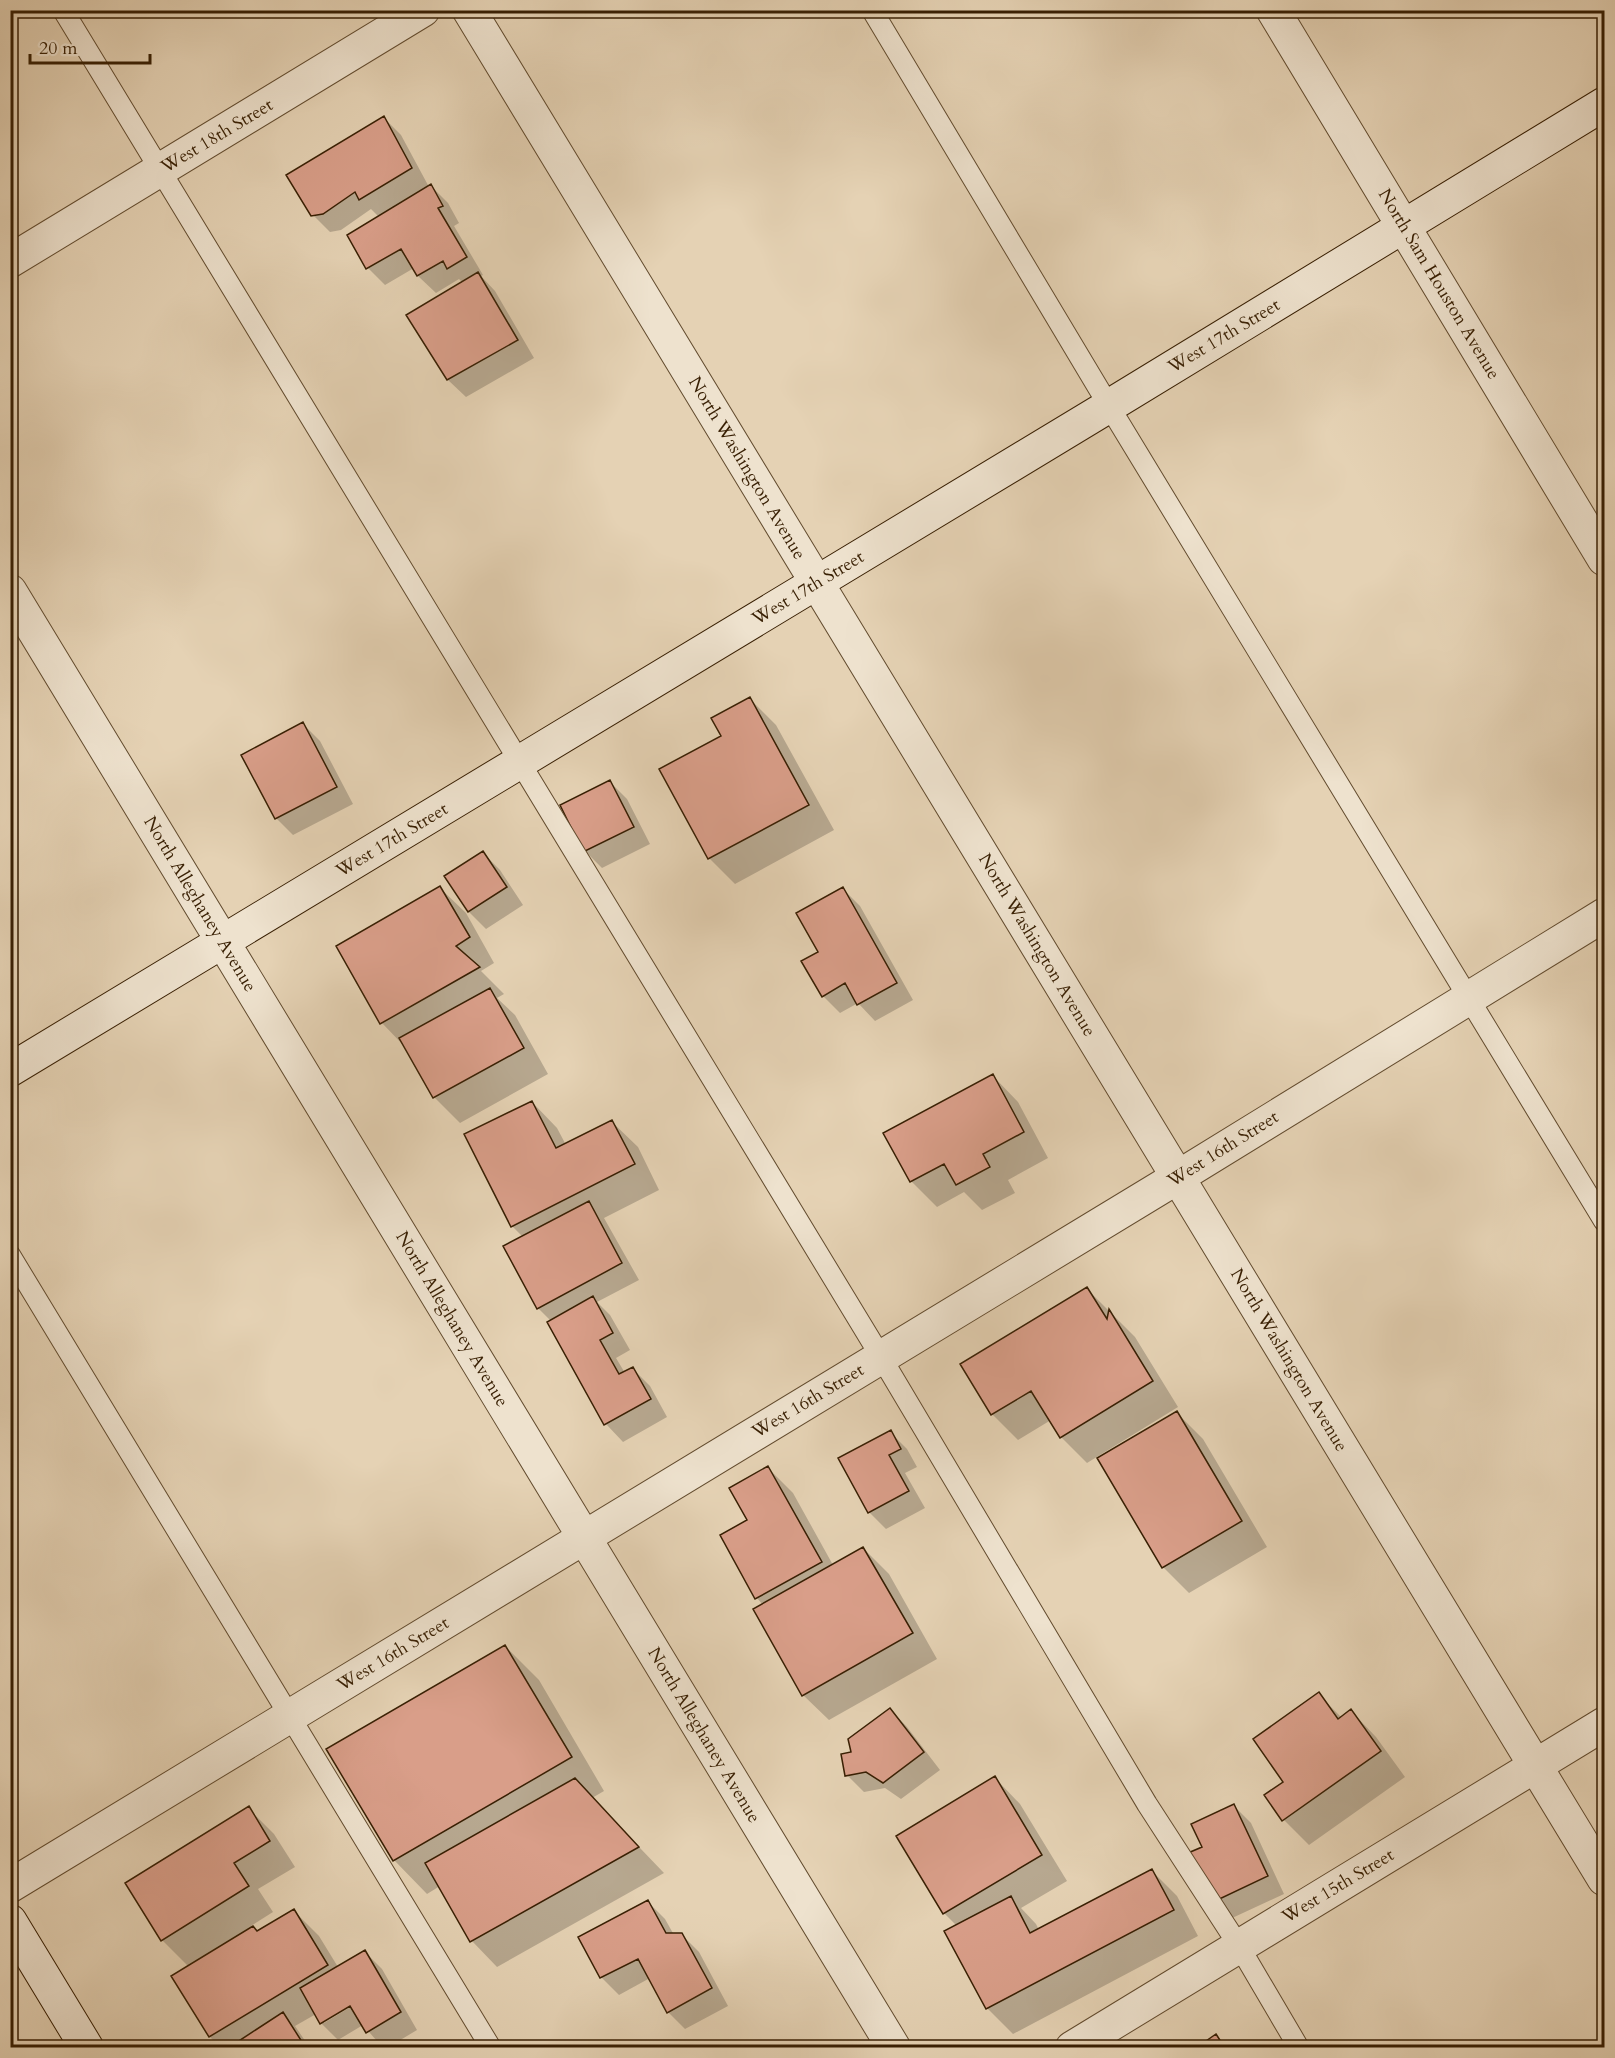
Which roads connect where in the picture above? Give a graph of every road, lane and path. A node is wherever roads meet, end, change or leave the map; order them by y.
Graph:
1 (63, 10) edge
2 (423, 10) edge
3 (469, 10) edge
4 (872, 10) edge
5 (1273, 10) edge
6 (1605, 104) edge
7 (159, 171) junction
8 (1404, 227) junction
9 (10, 261) edge
10 (1109, 406) junction
11 (1605, 559) edge
12 (817, 583) junction
13 (10, 591) edge
14 (519, 763) junction
15 (1605, 915) edge
16 (223, 942) junction
17 (1468, 999) junction
18 (10, 1070) edge
19 (1178, 1177) junction
20 (1605, 1221) edge
21 (10, 1256) edge
22 (881, 1357) junction
23 (584, 1537) junction
24 (290, 1717) junction
25 (1605, 1724) edge
26 (1536, 1766) junction
27 (1605, 1879) edge
28 (10, 1886) edge
29 (10, 1922) edge
30 (1239, 1946) junction
31 (87, 2048) edge
32 (491, 2048) edge
33 (894, 2048) edge
34 (1072, 2048) edge
35 (1299, 2048) edge

1 - 7 lane
2 - 7 street, West 18th Street
3 - 12 street, North Washington Avenue
4 - 10 lane
5 - 8 street, North Sam Houston Avenue
6 - 8 street, West 17th Street
7 - 9 street, West 18th Street
7 - 14 lane
8 - 10 street, West 17th Street
8 - 11 street, North Sam Houston Avenue
10 - 12 street, West 17th Street
10 - 17 lane
12 - 14 street, West 17th Street
12 - 19 street, North Washington Avenue
13 - 16 street, North Alleghaney Avenue
14 - 16 street, West 17th Street
14 - 22 lane
15 - 17 street, West 16th Street
16 - 18 street, West 17th Street
16 - 23 street, North Alleghaney Avenue
17 - 19 street, West 16th Street
17 - 20 lane
19 - 22 street, West 16th Street
19 - 26 street, North Washington Avenue
21 - 24 lane
22 - 23 street, West 16th Street
22 - 30 lane
23 - 24 street, West 16th Street
23 - 33 street, North Alleghaney Avenue
24 - 28 street, West 16th Street
24 - 32 lane
25 - 26 street, West 15th Street
26 - 27 street, North Washington Avenue
26 - 30 street, West 15th Street
29 - 31 street
30 - 34 street, West 15th Street
30 - 35 lane

